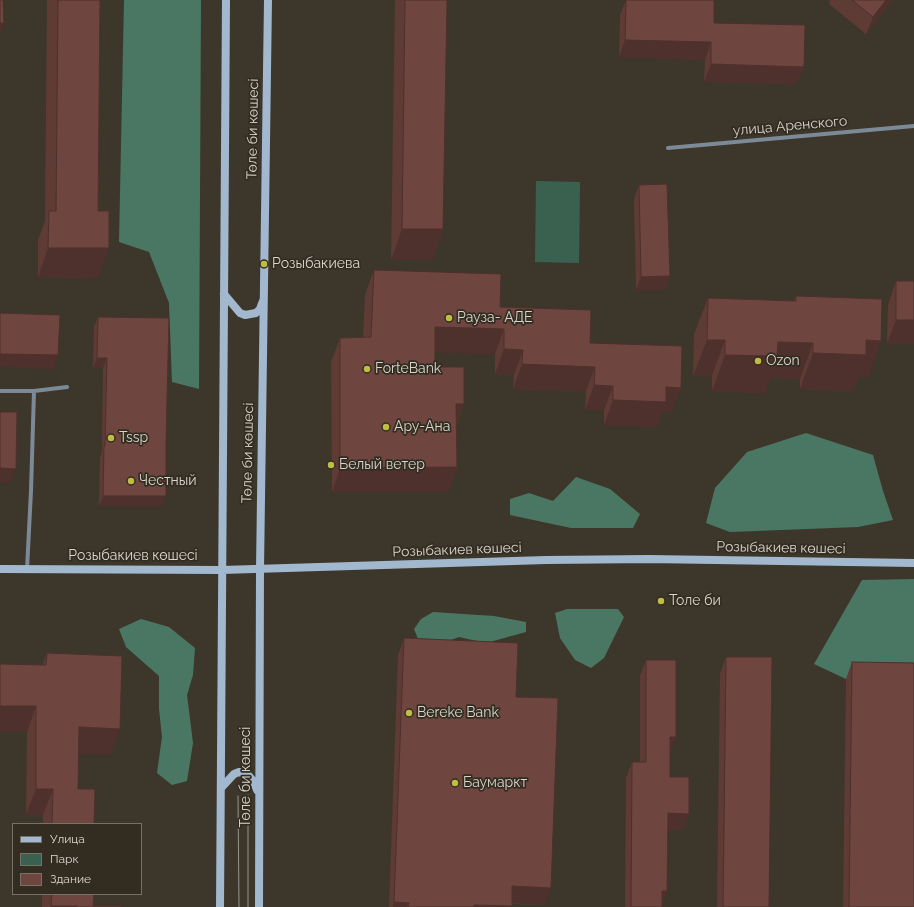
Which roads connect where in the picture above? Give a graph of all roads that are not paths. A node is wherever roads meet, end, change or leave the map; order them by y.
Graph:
1 (226, 0) edge
2 (268, 0) edge
3 (914, 126) edge
4 (668, 148) dead end
5 (224, 294) junction
6 (264, 298) junction
7 (67, 387) dead end
8 (0, 391) edge
9 (34, 391) junction
10 (914, 563) edge
11 (0, 569) edge
12 (27, 569) junction
13 (260, 569) junction
14 (222, 570) junction
15 (221, 788) junction
16 (259, 795) junction
17 (220, 907) edge
18 (259, 907) edge

1 - 5 main road, Төле би көшесі
2 - 6 main road, Төле би көшесі
3 - 4 street, улица Аренского
5 - 6 main road
5 - 14 main road, Төле би көшесі
6 - 13 main road, Төле би көшесі
7 - 9 street
8 - 9 street
9 - 12 street
10 - 13 main road, Розыбакиев көшесі
11 - 12 main road, Розыбакиев көшесі
12 - 14 main road, Розыбакиев көшесі
13 - 14 main road, Розыбакиев көшесі
13 - 16 main road, Төле би көшесі
14 - 15 main road, Төле би көшесі
15 - 16 main road
15 - 17 main road, Төле би көшесі
16 - 18 main road, Төле би көшесі

